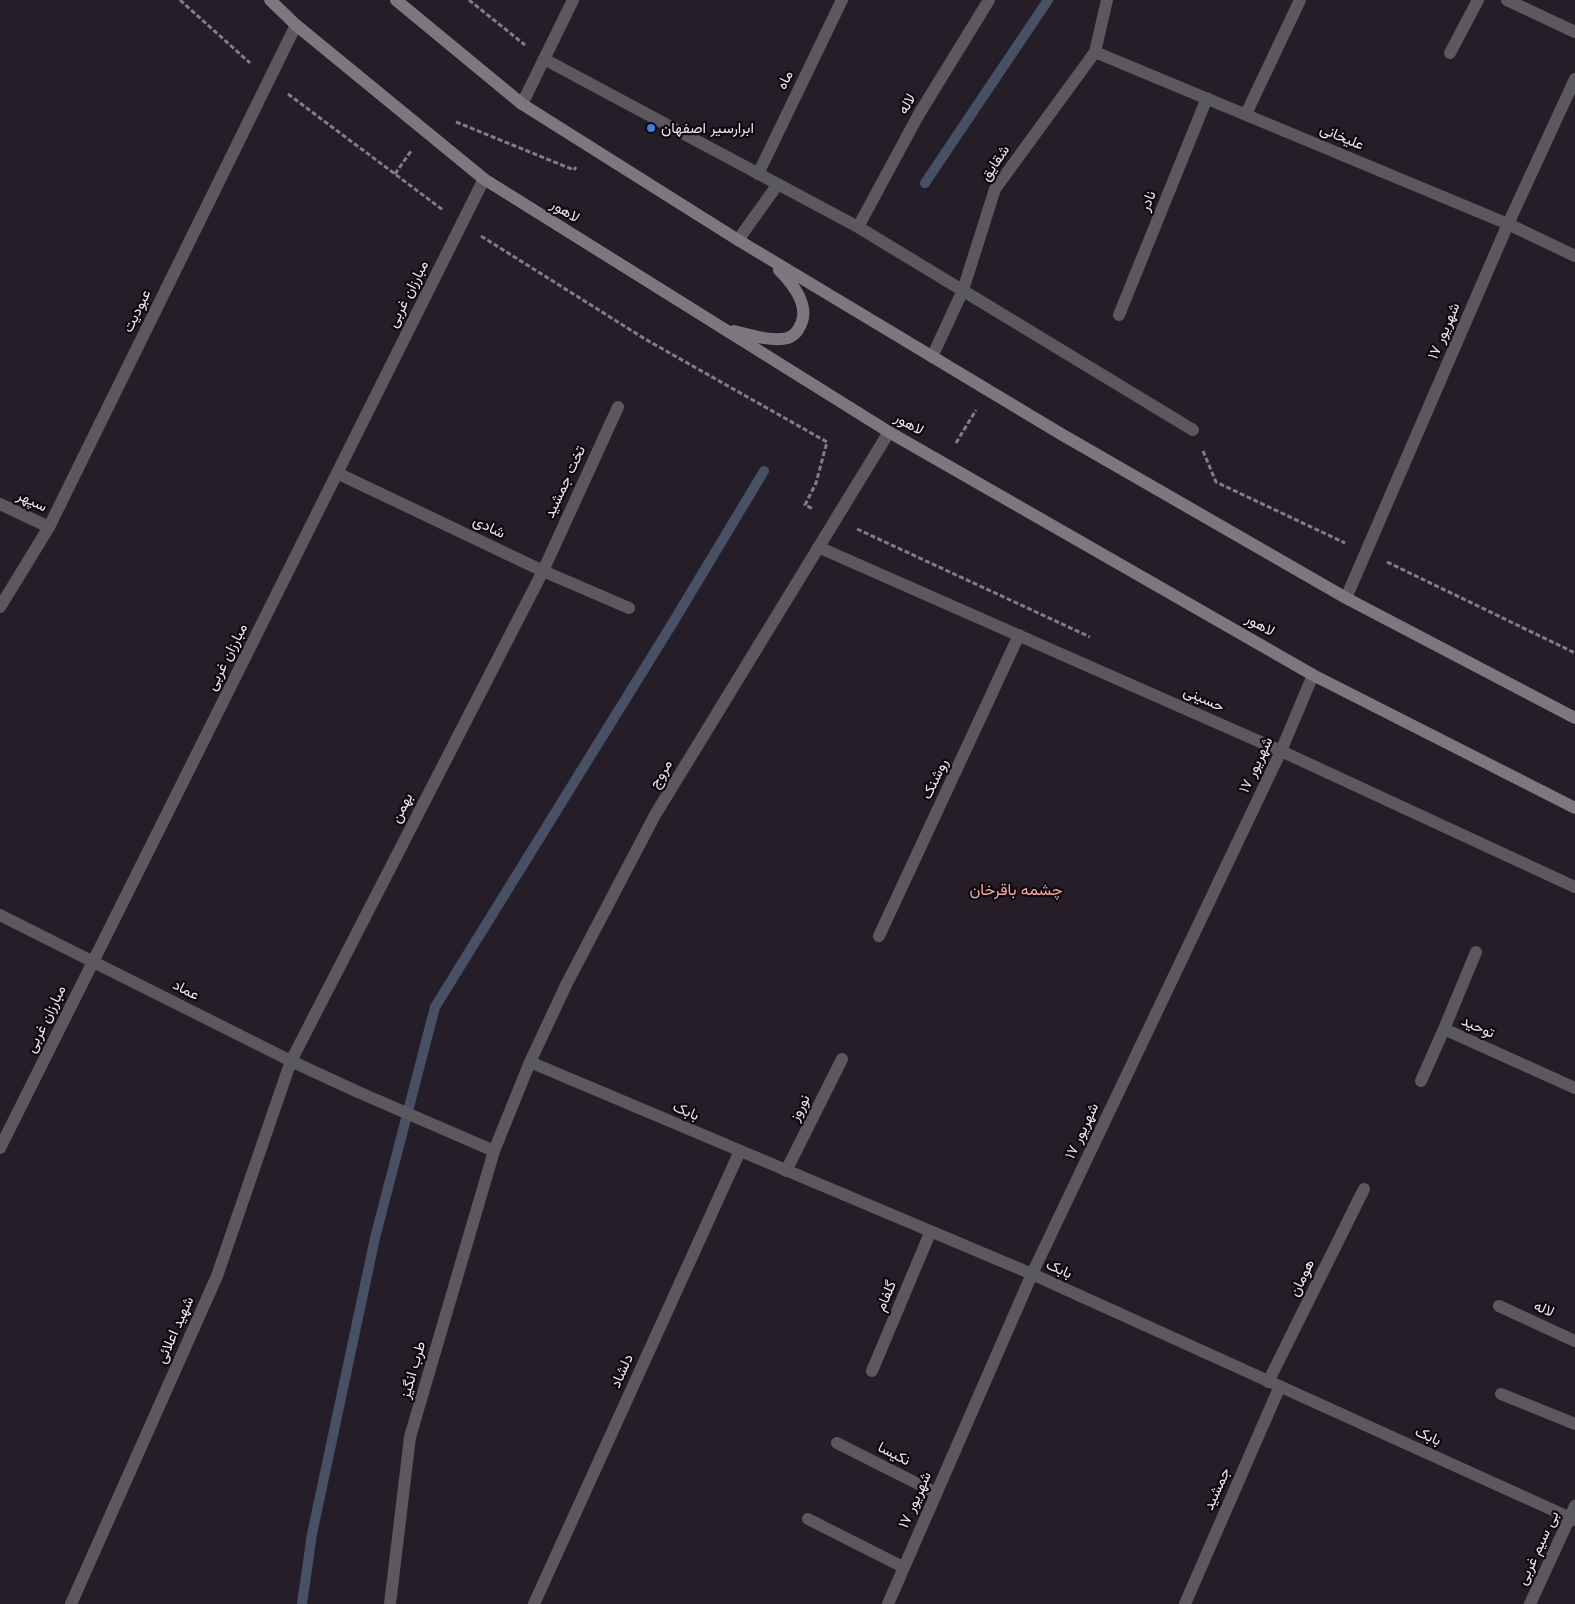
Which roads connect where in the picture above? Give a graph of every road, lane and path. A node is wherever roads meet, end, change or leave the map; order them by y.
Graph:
1 (270, 0) edge
2 (396, 0) edge
3 (469, 0) edge
4 (573, 0) edge
5 (842, 0) edge
6 (989, 0) edge
7 (1107, 0) edge
8 (1300, 0) edge
9 (1478, 0) edge
10 (1507, 0) edge
11 (296, 25) junction
12 (1575, 32) edge
13 (1095, 52) junction
14 (1450, 53) dead end
15 (544, 59) junction
16 (1575, 79) edge
17 (1207, 98) junction
18 (522, 104) junction
19 (1246, 114) junction
20 (425, 131) junction
21 (588, 146) junction
22 (395, 174) dead end
23 (758, 174) junction
24 (484, 180) junction
25 (778, 184) junction
26 (1508, 224) junction
27 (858, 227) junction
28 (738, 240) junction
29 (764, 255) junction
30 (1575, 256) edge
31 (963, 290) junction
32 (1118, 315) dead end
33 (722, 328) junction
34 (932, 357) junction
35 (988, 390) junction
36 (618, 407) dead end
37 (1193, 430) dead end
38 (889, 432) junction
39 (944, 462) junction
40 (337, 473) junction
41 (0, 504) edge
42 (49, 527) junction
43 (818, 547) junction
44 (543, 570) junction
45 (1346, 598) junction
46 (0, 607) edge
47 (629, 608) dead end
48 (1019, 635) junction
49 (1313, 675) junction
50 (1575, 718) edge
51 (1281, 751) junction
52 (1575, 808) edge
53 (1575, 886) edge
54 (0, 915) edge
55 (879, 936) dead end
56 (1476, 952) dead end
57 (93, 962) junction
58 (1444, 1029) junction
59 (842, 1059) dead end
60 (291, 1061) junction
61 (530, 1062) junction
62 (1421, 1081) dead end
63 (1575, 1088) edge
64 (0, 1148) edge
65 (494, 1151) junction
66 (740, 1151) junction
67 (786, 1171) junction
68 (1364, 1189) dead end
69 (930, 1233) junction
70 (1032, 1274) junction
71 (1499, 1306) dead end
72 (1575, 1340) edge
73 (872, 1371) dead end
74 (1274, 1384) junction
75 (1501, 1394) dead end
76 (1575, 1424) edge
77 (837, 1443) dead end
78 (936, 1493) junction
79 (1573, 1515) edge
80 (808, 1519) dead end
81 (904, 1567) junction
82 (71, 1604) edge
83 (390, 1604) edge
84 (534, 1604) edge
85 (888, 1604) edge
86 (1185, 1604) edge
87 (1530, 1604) edge

1 - 11 main road, لاهور
2 - 18 main road
3 - 15 path
4 - 15 street
5 - 23 street, ماه
6 - 27 street, لاله
7 - 13 street, شقایق
8 - 19 street
9 - 14 street
10 - 12 street
11 - 20 main road, لاهور
11 - 42 street, عبودیت
13 - 17 street, علیخانی
13 - 31 street, شقایق
15 - 18 street
15 - 23 street
16 - 26 street, ۱۷ شهریور
17 - 19 street, علیخانی
17 - 32 street, نادر
18 - 21 main road
19 - 26 street, علیخانی
20 - 21 path
20 - 22 path
20 - 24 main road, لاهور
21 - 28 main road
23 - 25 street
24 - 33 main road, لاهور
24 - 40 street, مبارزان غربی
25 - 27 street
25 - 28 street
26 - 30 street, علیخانی
26 - 45 street, ۱۷ شهریور
27 - 31 street
28 - 29 main road
29 - 33 main road
29 - 34 main road
31 - 34 street, شقایق
31 - 37 street
33 - 38 main road, لاهور
34 - 35 main road
35 - 39 path
35 - 45 main road
36 - 44 street, تخت جمشید
38 - 39 main road, لاهور
38 - 43 street, مروج
39 - 49 main road, لاهور
40 - 44 street, شادی
40 - 57 street, مبارزان غربی
41 - 42 street, سپهر
42 - 46 street, عبودیت
43 - 48 street, حسینی
43 - 61 street, مروج
44 - 47 street, شادی
44 - 60 street, بهمن
45 - 50 main road
48 - 51 street, حسینی
48 - 55 street, روشنک
49 - 51 street, ۱۷ شهریور
49 - 52 main road, لاهور
51 - 53 street, حسینی
51 - 70 street, ۱۷ شهریور
54 - 57 street, عماد
56 - 58 street, توحید
57 - 60 street, عماد
57 - 64 street, مبارزان غربی
58 - 62 street
58 - 63 street, توحید
59 - 67 street, نوروز
60 - 65 street, عماد
60 - 82 street, شهید اعلائی
61 - 65 street, مروج
61 - 66 street, بابک
65 - 83 street, طرب انگیز
66 - 67 street, بابک
66 - 84 street, دلشاد
67 - 69 street, بابک
68 - 74 street, هومان
69 - 70 street, بابک
69 - 73 street, گلفام
70 - 74 street, بابک
70 - 78 street, ۱۷ شهریور
71 - 72 street, لاله
74 - 79 street, بابک
74 - 86 street, جمشید
75 - 76 street
77 - 78 street, نکیسا
78 - 81 street, ۱۷ شهریور
79 - 87 street, بی سیم غربی
80 - 81 street
81 - 85 street, ۱۷ شهریور

